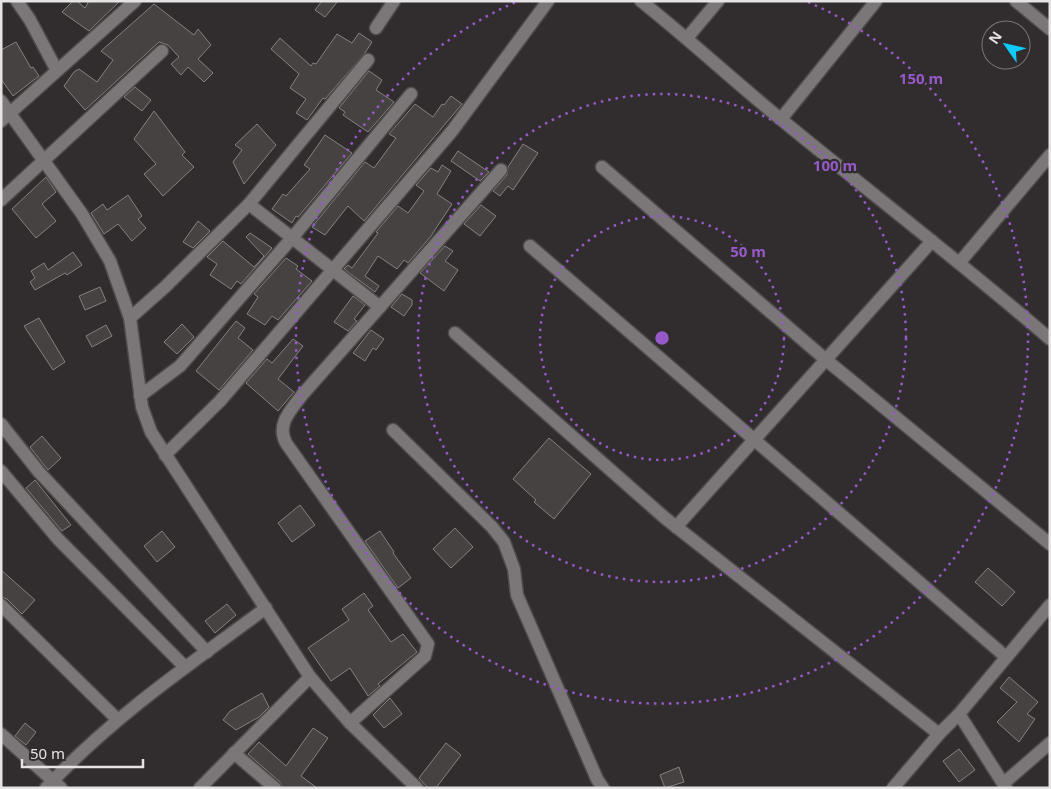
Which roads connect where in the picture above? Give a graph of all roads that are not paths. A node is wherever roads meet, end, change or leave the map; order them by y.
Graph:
1 (16, 1) edge
2 (135, 1) edge
3 (394, 1) edge
4 (548, 1) edge
5 (642, 1) edge
6 (718, 1) edge
7 (876, 1) edge
8 (1016, 1) edge
9 (376, 28) dead end
10 (1050, 29) edge
11 (687, 38) junction
12 (162, 51) dead end
13 (368, 60) dead end
14 (56, 70) junction
15 (411, 94) dead end
16 (1, 102) edge
17 (6, 117) edge
18 (782, 119) junction
19 (1050, 155) edge
20 (44, 162) junction
21 (602, 167) dead end
22 (501, 170) dead end
23 (1, 200) edge
24 (249, 204) junction
25 (292, 238) junction
26 (932, 241) junction
27 (530, 246) dead end
28 (960, 262) junction
29 (333, 271) junction
30 (380, 307) junction
31 (130, 318) junction
32 (455, 333) dead end
33 (1050, 339) edge
34 (825, 359) junction
35 (140, 396) junction
36 (1, 424) edge
37 (393, 430) dead end
38 (754, 439) junction
39 (165, 454) junction
40 (1, 471) edge
41 (676, 527) junction
42 (1050, 544) edge
43 (1, 605) edge
44 (1050, 605) edge
45 (266, 608) junction
46 (208, 652) junction
47 (1006, 658) junction
48 (184, 666) junction
49 (310, 677) junction
50 (959, 714) junction
51 (117, 719) junction
52 (350, 723) junction
53 (1, 734) edge
54 (938, 734) junction
55 (1050, 743) edge
56 (7, 745) edge
57 (234, 753) junction
58 (53, 785) edge
59 (1005, 785) edge
60 (200, 788) edge
61 (275, 788) edge
62 (417, 788) edge
63 (603, 788) edge
64 (893, 788) edge

1 - 14 street
2 - 14 street
3 - 9 street
4 - 29 street
5 - 11 street
6 - 11 street
7 - 18 street
8 - 10 street
11 - 18 street
12 - 20 street
13 - 24 street
14 - 17 street
15 - 25 street
16 - 17 street
17 - 20 street
18 - 26 street
19 - 28 street
20 - 23 street
20 - 31 street
21 - 34 street
22 - 30 street
24 - 25 street
24 - 31 street
25 - 29 street
25 - 35 street
26 - 28 street
26 - 34 street
27 - 38 street
28 - 33 street
29 - 30 street
29 - 39 street
30 - 52 street
31 - 35 street
32 - 41 street
34 - 38 street
34 - 42 street
35 - 39 street
36 - 46 street
37 - 63 street
38 - 41 street
38 - 47 street
39 - 45 street
40 - 48 street
41 - 54 street
43 - 51 street
44 - 47 street
45 - 46 street
45 - 49 street
46 - 48 street
47 - 50 street
48 - 51 street
49 - 52 street
49 - 57 street
50 - 54 street
50 - 59 street
51 - 58 street
52 - 62 street
53 - 56 street
54 - 64 street
55 - 59 street
56 - 58 street
57 - 60 street
57 - 61 street

